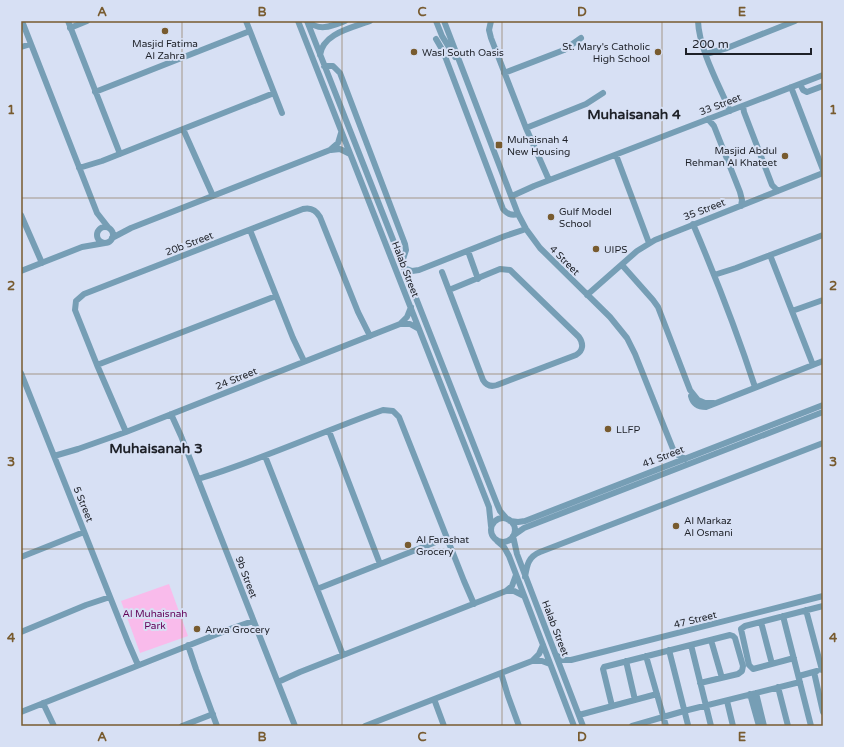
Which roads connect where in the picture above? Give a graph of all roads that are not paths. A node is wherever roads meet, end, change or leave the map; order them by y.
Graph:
1 (22, 21) edge
2 (68, 21) edge
3 (87, 21) edge
4 (246, 21) edge
5 (298, 21) edge
6 (307, 21) edge
7 (345, 21) edge
8 (370, 21) edge
9 (436, 21) edge
10 (444, 21) edge
11 (486, 21) edge
12 (491, 21) edge
13 (698, 21) edge
14 (795, 21) edge
15 (70, 28) junction
16 (250, 31) junction
17 (491, 38) junction
18 (581, 38) dead end
19 (436, 39) dead end
20 (30, 42) junction
21 (21, 46) edge
22 (320, 55) junction
23 (707, 56) junction
24 (324, 66) junction
25 (464, 72) junction
26 (504, 73) junction
27 (823, 75) edge
28 (800, 84) junction
29 (823, 86) edge
30 (791, 88) junction
31 (96, 92) junction
32 (274, 93) junction
33 (602, 93) dead end
34 (460, 94) junction
35 (472, 94) junction
36 (463, 102) junction
37 (744, 106) junction
38 (729, 111) junction
39 (282, 113) dead end
40 (708, 119) junction
41 (526, 128) junction
42 (183, 129) junction
43 (342, 132) junction
44 (330, 150) junction
45 (120, 154) junction
46 (350, 154) junction
47 (616, 155) junction
48 (80, 170) junction
49 (823, 170) edge
50 (823, 174) edge
51 (547, 181) junction
52 (778, 191) junction
53 (511, 195) junction
54 (211, 197) junction
55 (741, 206) junction
56 (97, 213) junction
57 (518, 214) junction
58 (21, 215) edge
59 (695, 223) junction
60 (109, 228) junction
61 (131, 228) junction
62 (525, 228) junction
63 (250, 230) junction
64 (98, 231) junction
65 (823, 235) edge
66 (112, 238) junction
67 (104, 243) junction
68 (649, 243) junction
69 (82, 247) junction
70 (468, 251) junction
71 (770, 255) junction
72 (40, 264) junction
73 (403, 265) junction
74 (620, 266) junction
75 (420, 270) junction
76 (21, 271) edge
77 (442, 272) dead end
78 (715, 276) junction
79 (478, 278) junction
80 (409, 282) junction
81 (449, 290) junction
82 (276, 296) junction
83 (589, 297) junction
84 (823, 300) edge
85 (411, 307) junction
86 (792, 311) junction
87 (400, 324) junction
88 (419, 329) junction
89 (368, 336) junction
90 (823, 361) edge
91 (303, 362) junction
92 (97, 365) junction
93 (813, 365) junction
94 (21, 373) edge
95 (757, 387) junction
96 (823, 405) edge
97 (823, 412) edge
98 (173, 413) junction
99 (329, 431) junction
100 (124, 432) junction
101 (823, 443) edge
102 (673, 449) junction
103 (266, 456) junction
104 (55, 458) junction
105 (685, 459) junction
106 (668, 465) junction
107 (199, 481) junction
108 (509, 520) junction
109 (491, 526) junction
110 (84, 532) junction
111 (513, 536) junction
112 (446, 538) junction
113 (497, 541) junction
114 (21, 556) edge
115 (380, 564) junction
116 (516, 575) junction
117 (526, 577) junction
118 (317, 589) junction
119 (506, 591) junction
120 (109, 596) junction
121 (524, 596) junction
122 (823, 596) edge
123 (473, 604) junction
124 (823, 606) edge
125 (806, 610) junction
126 (783, 616) junction
127 (253, 619) junction
128 (761, 622) junction
129 (21, 632) edge
130 (711, 640) junction
131 (543, 645) junction
132 (690, 645) junction
133 (186, 646) junction
134 (669, 650) junction
135 (343, 655) junction
136 (556, 655) junction
137 (646, 656) junction
138 (794, 658) junction
139 (571, 660) junction
140 (532, 661) junction
141 (626, 661) junction
142 (550, 664) junction
143 (772, 664) junction
144 (136, 666) junction
145 (822, 670) edge
146 (562, 672) junction
147 (814, 672) junction
148 (500, 674) junction
149 (722, 678) junction
150 (799, 679) junction
151 (277, 681) junction
152 (700, 683) junction
153 (778, 687) junction
154 (657, 694) junction
155 (753, 694) junction
156 (434, 699) junction
157 (822, 699) edge
158 (635, 700) junction
159 (727, 701) junction
160 (45, 702) junction
161 (612, 706) junction
162 (706, 706) junction
163 (684, 711) junction
164 (21, 712) edge
165 (823, 712) edge
166 (213, 714) junction
167 (579, 714) junction
168 (664, 717) junction
169 (54, 725) edge
170 (642, 725) edge
171 (688, 725) edge
172 (182, 726) edge
173 (218, 726) edge
174 (295, 726) edge
175 (368, 726) edge
176 (444, 726) edge
177 (519, 726) edge
178 (574, 726) edge
179 (583, 726) edge
180 (632, 726) edge
181 (666, 726) edge
182 (711, 726) edge
183 (733, 726) edge
184 (759, 726) edge
185 (764, 726) edge
186 (788, 726) edge
187 (812, 726) edge

1 - 20 street
2 - 15 street
3 - 15 street
4 - 16 street
5 - 43 street, Halab Street
6 - 7 street
6 - 22 street, Halab Street
8 - 22 street
9 - 25 street, 4 Street
10 - 25 street, 4 Street
11 - 17 street
12 - 17 street
13 - 23 street
14 - 23 street
15 - 31 street
16 - 31 street
16 - 32 street
17 - 26 street
18 - 26 street
19 - 34 street
20 - 21 street
20 - 48 street
22 - 24 street, Halab Street
23 - 38 street
24 - 73 street, Halab Street
24 - 73 street
25 - 35 street, 4 Street
26 - 41 street
27 - 28 street, 33 Street
28 - 29 street
28 - 30 street, 33 Street
30 - 37 street, 33 Street
30 - 49 street
31 - 45 street
32 - 39 street
32 - 42 street
33 - 41 street
34 - 35 street
34 - 36 street
35 - 36 street
35 - 53 street, 4 Street
36 - 57 street
37 - 38 street, 33 Street
37 - 52 street
38 - 40 street, 33 Street
40 - 47 street, 33 Street
40 - 55 street
41 - 51 street
42 - 45 street
42 - 54 street
43 - 44 street
43 - 46 street, Halab Street
44 - 46 street
44 - 54 street
45 - 48 street
46 - 85 street, Halab Street
47 - 51 street, 33 Street
47 - 68 street
48 - 56 street
50 - 52 street, 35 Street
51 - 53 street, 33 Street
52 - 55 street, 35 Street
53 - 57 street, 4 Street
54 - 61 street
55 - 59 street, 35 Street
56 - 60 street
56 - 64 street
57 - 62 street, 4 Street
58 - 72 street
59 - 68 street, 35 Street
59 - 78 street
60 - 61 street
60 - 64 street
60 - 66 street
61 - 66 street
62 - 70 street
62 - 83 street, 4 Street
63 - 82 street
63 - 89 street, 20b Street
63 - 92 street, 20b Street
64 - 67 street
64 - 69 street
65 - 71 street
66 - 67 street
67 - 69 street
68 - 74 street, 35 Street
69 - 72 street
70 - 75 street
70 - 79 street
71 - 78 street
71 - 86 street
72 - 76 street
73 - 75 street
73 - 80 street, Halab Street
74 - 83 street, 35 Street
74 - 95 street
75 - 80 street
77 - 81 street
78 - 95 street
79 - 81 street
79 - 81 street
80 - 108 street, Halab Street
82 - 91 street
82 - 92 street
83 - 102 street, 4 Street
84 - 86 street
85 - 87 street
85 - 88 street, Halab Street
86 - 93 street
87 - 88 street
87 - 89 street, 24 Street
88 - 109 street, Halab Street
89 - 91 street, 24 Street
90 - 93 street
91 - 98 street, 24 Street
92 - 100 street
93 - 95 street
94 - 104 street, 5 Street
96 - 105 street, 41 Street
97 - 111 street, 41 Street
98 - 100 street, 24 Street
98 - 107 street, 9b Street
99 - 103 street
99 - 112 street
99 - 115 street
100 - 104 street, 24 Street
101 - 117 street
102 - 105 street, 4 Street
102 - 106 street
103 - 107 street
103 - 118 street
104 - 110 street, 5 Street
105 - 106 street, 41 Street
106 - 108 street, 41 Street
107 - 127 street, 9b Street
108 - 109 street
108 - 111 street
109 - 113 street
110 - 114 street
110 - 120 street, 5 Street
111 - 113 street
111 - 117 street, Halab Street
112 - 115 street
112 - 123 street
113 - 116 street, Halab Street
115 - 118 street
116 - 119 street
116 - 121 street, Halab Street
117 - 136 street, Halab Street
118 - 135 street
119 - 121 street
119 - 123 street
120 - 129 street
120 - 144 street, 5 Street
121 - 131 street, Halab Street
122 - 139 street, 47 Street
123 - 135 street
124 - 125 street
125 - 126 street
125 - 145 street
126 - 128 street
126 - 138 street
127 - 133 street
127 - 151 street, 9b Street
128 - 143 street
128 - 143 street
130 - 132 street
130 - 149 street
130 - 149 street
131 - 140 street
131 - 142 street, Halab Street
132 - 134 street
132 - 152 street
133 - 144 street
133 - 166 street
134 - 137 street
134 - 163 street
135 - 151 street
136 - 139 street
136 - 146 street, Halab Street
137 - 141 street
137 - 154 street
138 - 143 street
138 - 150 street
139 - 146 street
140 - 142 street
140 - 148 street
141 - 158 street
141 - 161 street
142 - 178 street, Halab Street
144 - 160 street
145 - 147 street
146 - 167 street, Halab Street
147 - 150 street
147 - 157 street
148 - 156 street
148 - 177 street
149 - 152 street
150 - 153 street
150 - 187 street
151 - 174 street, 9b Street
152 - 162 street
153 - 155 street
153 - 186 street
154 - 158 street
154 - 168 street
155 - 159 street
155 - 184 street
155 - 185 street
156 - 175 street
156 - 176 street
157 - 165 street
158 - 161 street
159 - 162 street
159 - 183 street
160 - 164 street
160 - 169 street
161 - 167 street
162 - 163 street
162 - 182 street
163 - 168 street
163 - 171 street
166 - 172 street
166 - 173 street
167 - 179 street, Halab Street
168 - 170 street
168 - 181 street
170 - 180 street

